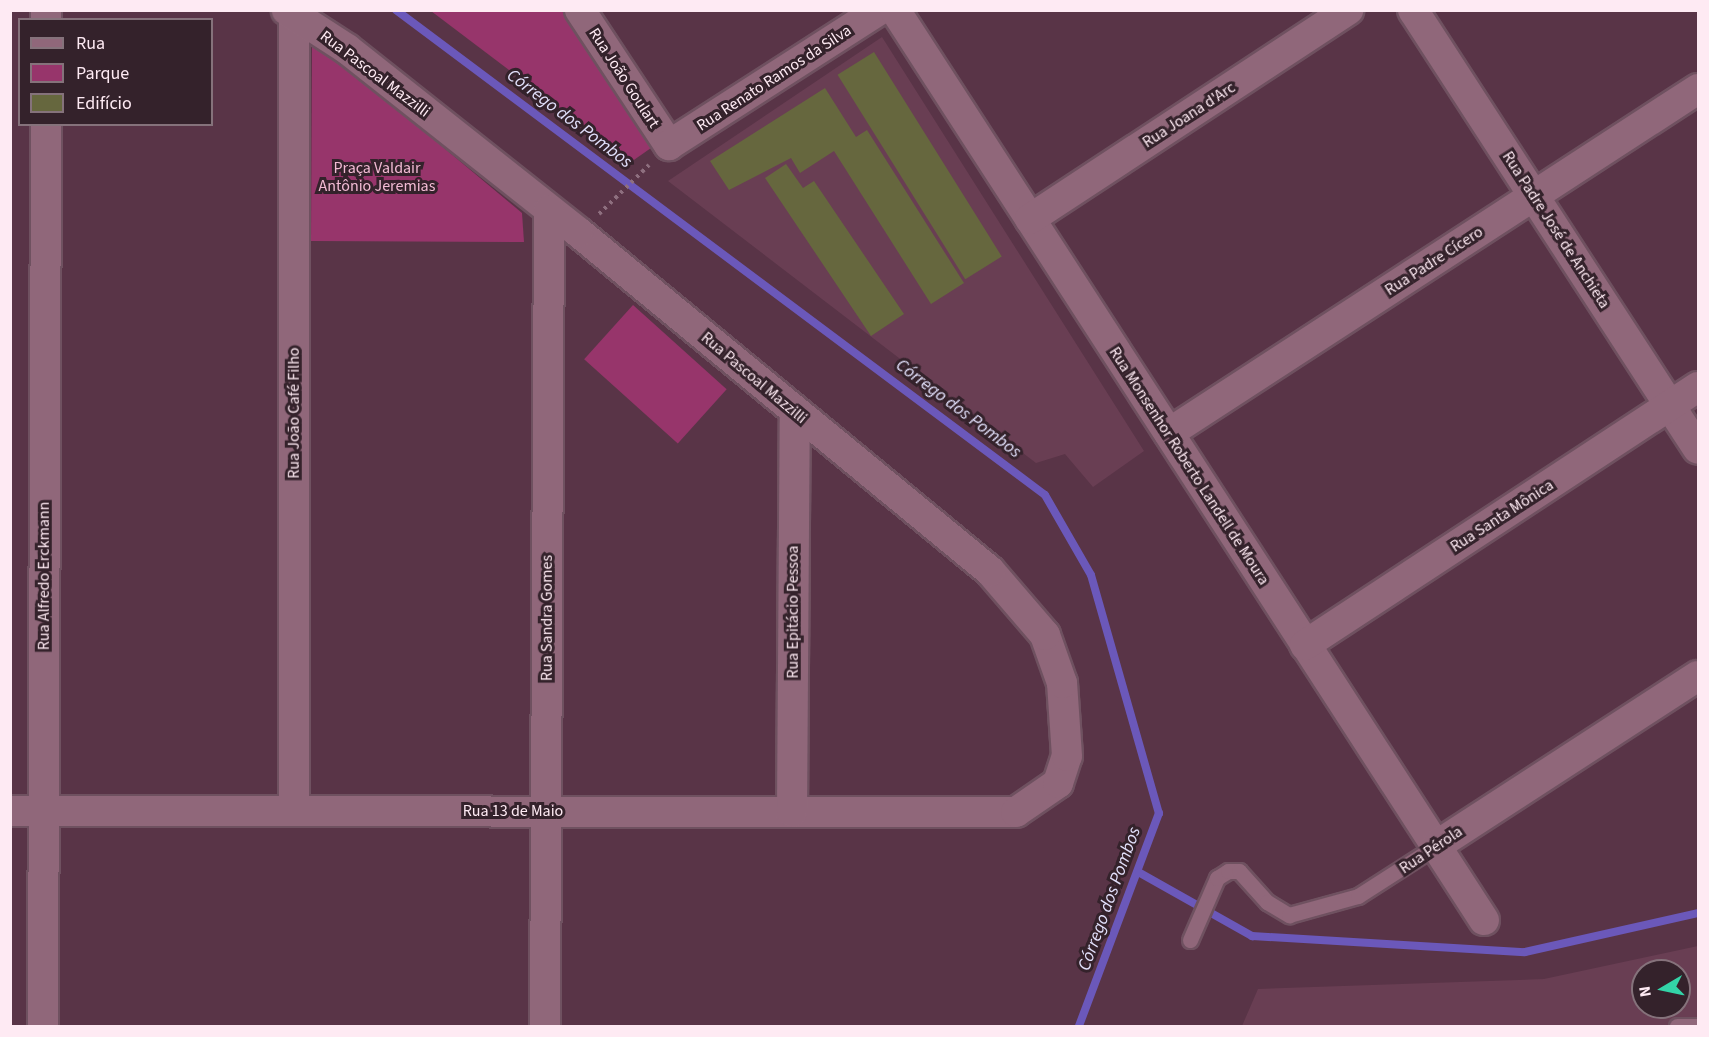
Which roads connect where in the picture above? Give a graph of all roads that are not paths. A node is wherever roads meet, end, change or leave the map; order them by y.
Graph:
1 (580, 10) edge
2 (879, 10) edge
3 (895, 10) edge
4 (1348, 10) edge
5 (1413, 10) edge
6 (291, 13) edge
7 (1698, 89) edge
8 (46, 126) edge
9 (669, 145) joint
10 (1534, 196) junction
11 (549, 210) junction
12 (1030, 219) junction
13 (1698, 387) edge
14 (1670, 406) junction
15 (795, 412) junction
16 (1169, 433) junction
17 (1698, 449) edge
18 (1305, 645) junction
19 (1698, 676) edge
20 (10, 811) edge
21 (44, 811) junction
22 (294, 811) junction
23 (546, 811) junction
24 (792, 812) junction
25 (1016, 812) joint
26 (1436, 846) junction
27 (1484, 920) dead end
28 (1190, 940) dead end
29 (43, 1026) edge
30 (544, 1026) edge
31 (1677, 1026) edge
32 (1698, 1026) edge

1 - 9 street, Rua João Goulart
2 - 9 street, Rua Renato Ramos da Silva
3 - 12 street, Rua Monsenhor Roberto Landell de Moura
4 - 12 street, Rua Joana d'Arc
5 - 10 street, Rua Padre José de Anchieta
6 - 11 street, Rua Pascoal Mazzilli
6 - 22 street, Rua João Café Filho
7 - 10 street, Rua Padre Cícero
8 - 21 street, Rua Alfredo Erckmann
10 - 14 street, Rua Padre José de Anchieta
10 - 16 street, Rua Padre Cícero
11 - 15 street, Rua Pascoal Mazzilli
11 - 23 street, Rua Sandra Gomes
12 - 16 street, Rua Monsenhor Roberto Landell de Moura
13 - 14 street, Rua Santa Mônica
14 - 17 street, Rua Padre José de Anchieta
14 - 18 street, Rua Santa Mônica
15 - 24 street, Rua Epitácio Pessoa
15 - 25 street, Rua Pascoal Mazzilli
16 - 18 street, Rua Monsenhor Roberto Landell de Moura
18 - 26 street, Rua Monsenhor Roberto Landell de Moura
19 - 26 street, Rua Pérola
20 - 21 street, Rua 13 de Maio
21 - 22 street, Rua 13 de Maio
21 - 29 street, Rua Alfredo Erckmann
22 - 23 street, Rua 13 de Maio
23 - 24 street, Rua 13 de Maio
23 - 30 street, Rua Sandra Gomes
24 - 25 street, Rua 13 de Maio
26 - 27 street, Rua Monsenhor Roberto Landell de Moura
26 - 28 lane, Rua Pérola
31 - 32 lane

